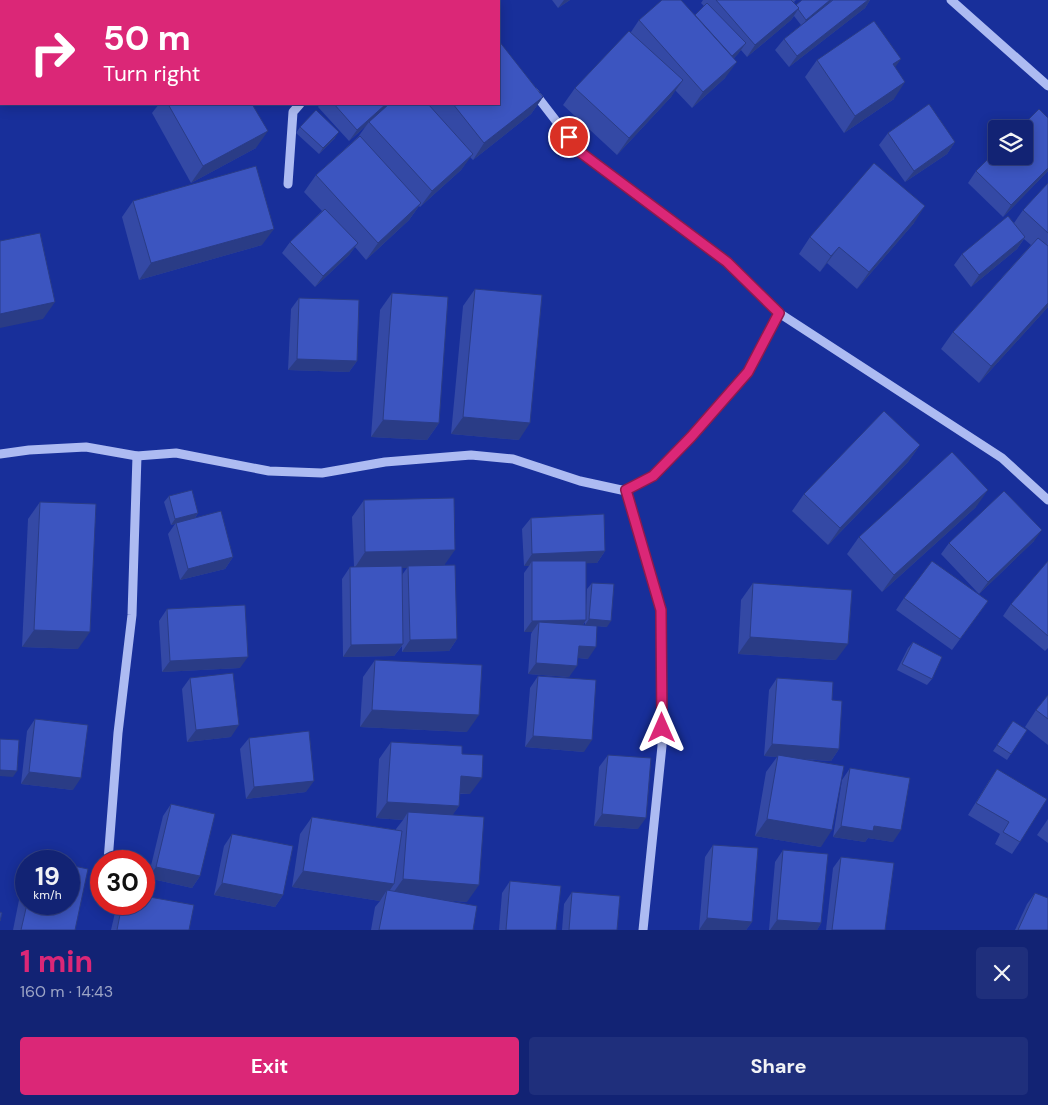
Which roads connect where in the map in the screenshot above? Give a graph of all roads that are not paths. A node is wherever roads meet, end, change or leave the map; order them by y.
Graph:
1 (951, 0) edge
2 (528, 85) edge
3 (1048, 86) edge
4 (299, 105) edge
5 (288, 184) dead end
6 (779, 313) junction
7 (0, 454) edge
8 (137, 456) junction
9 (626, 490) junction
10 (1048, 500) edge
11 (109, 850) edge
12 (643, 930) edge

1 - 3 street
2 - 6 street
4 - 5 street
6 - 9 street
6 - 10 street
7 - 8 street
8 - 9 street
8 - 11 street
9 - 12 street

